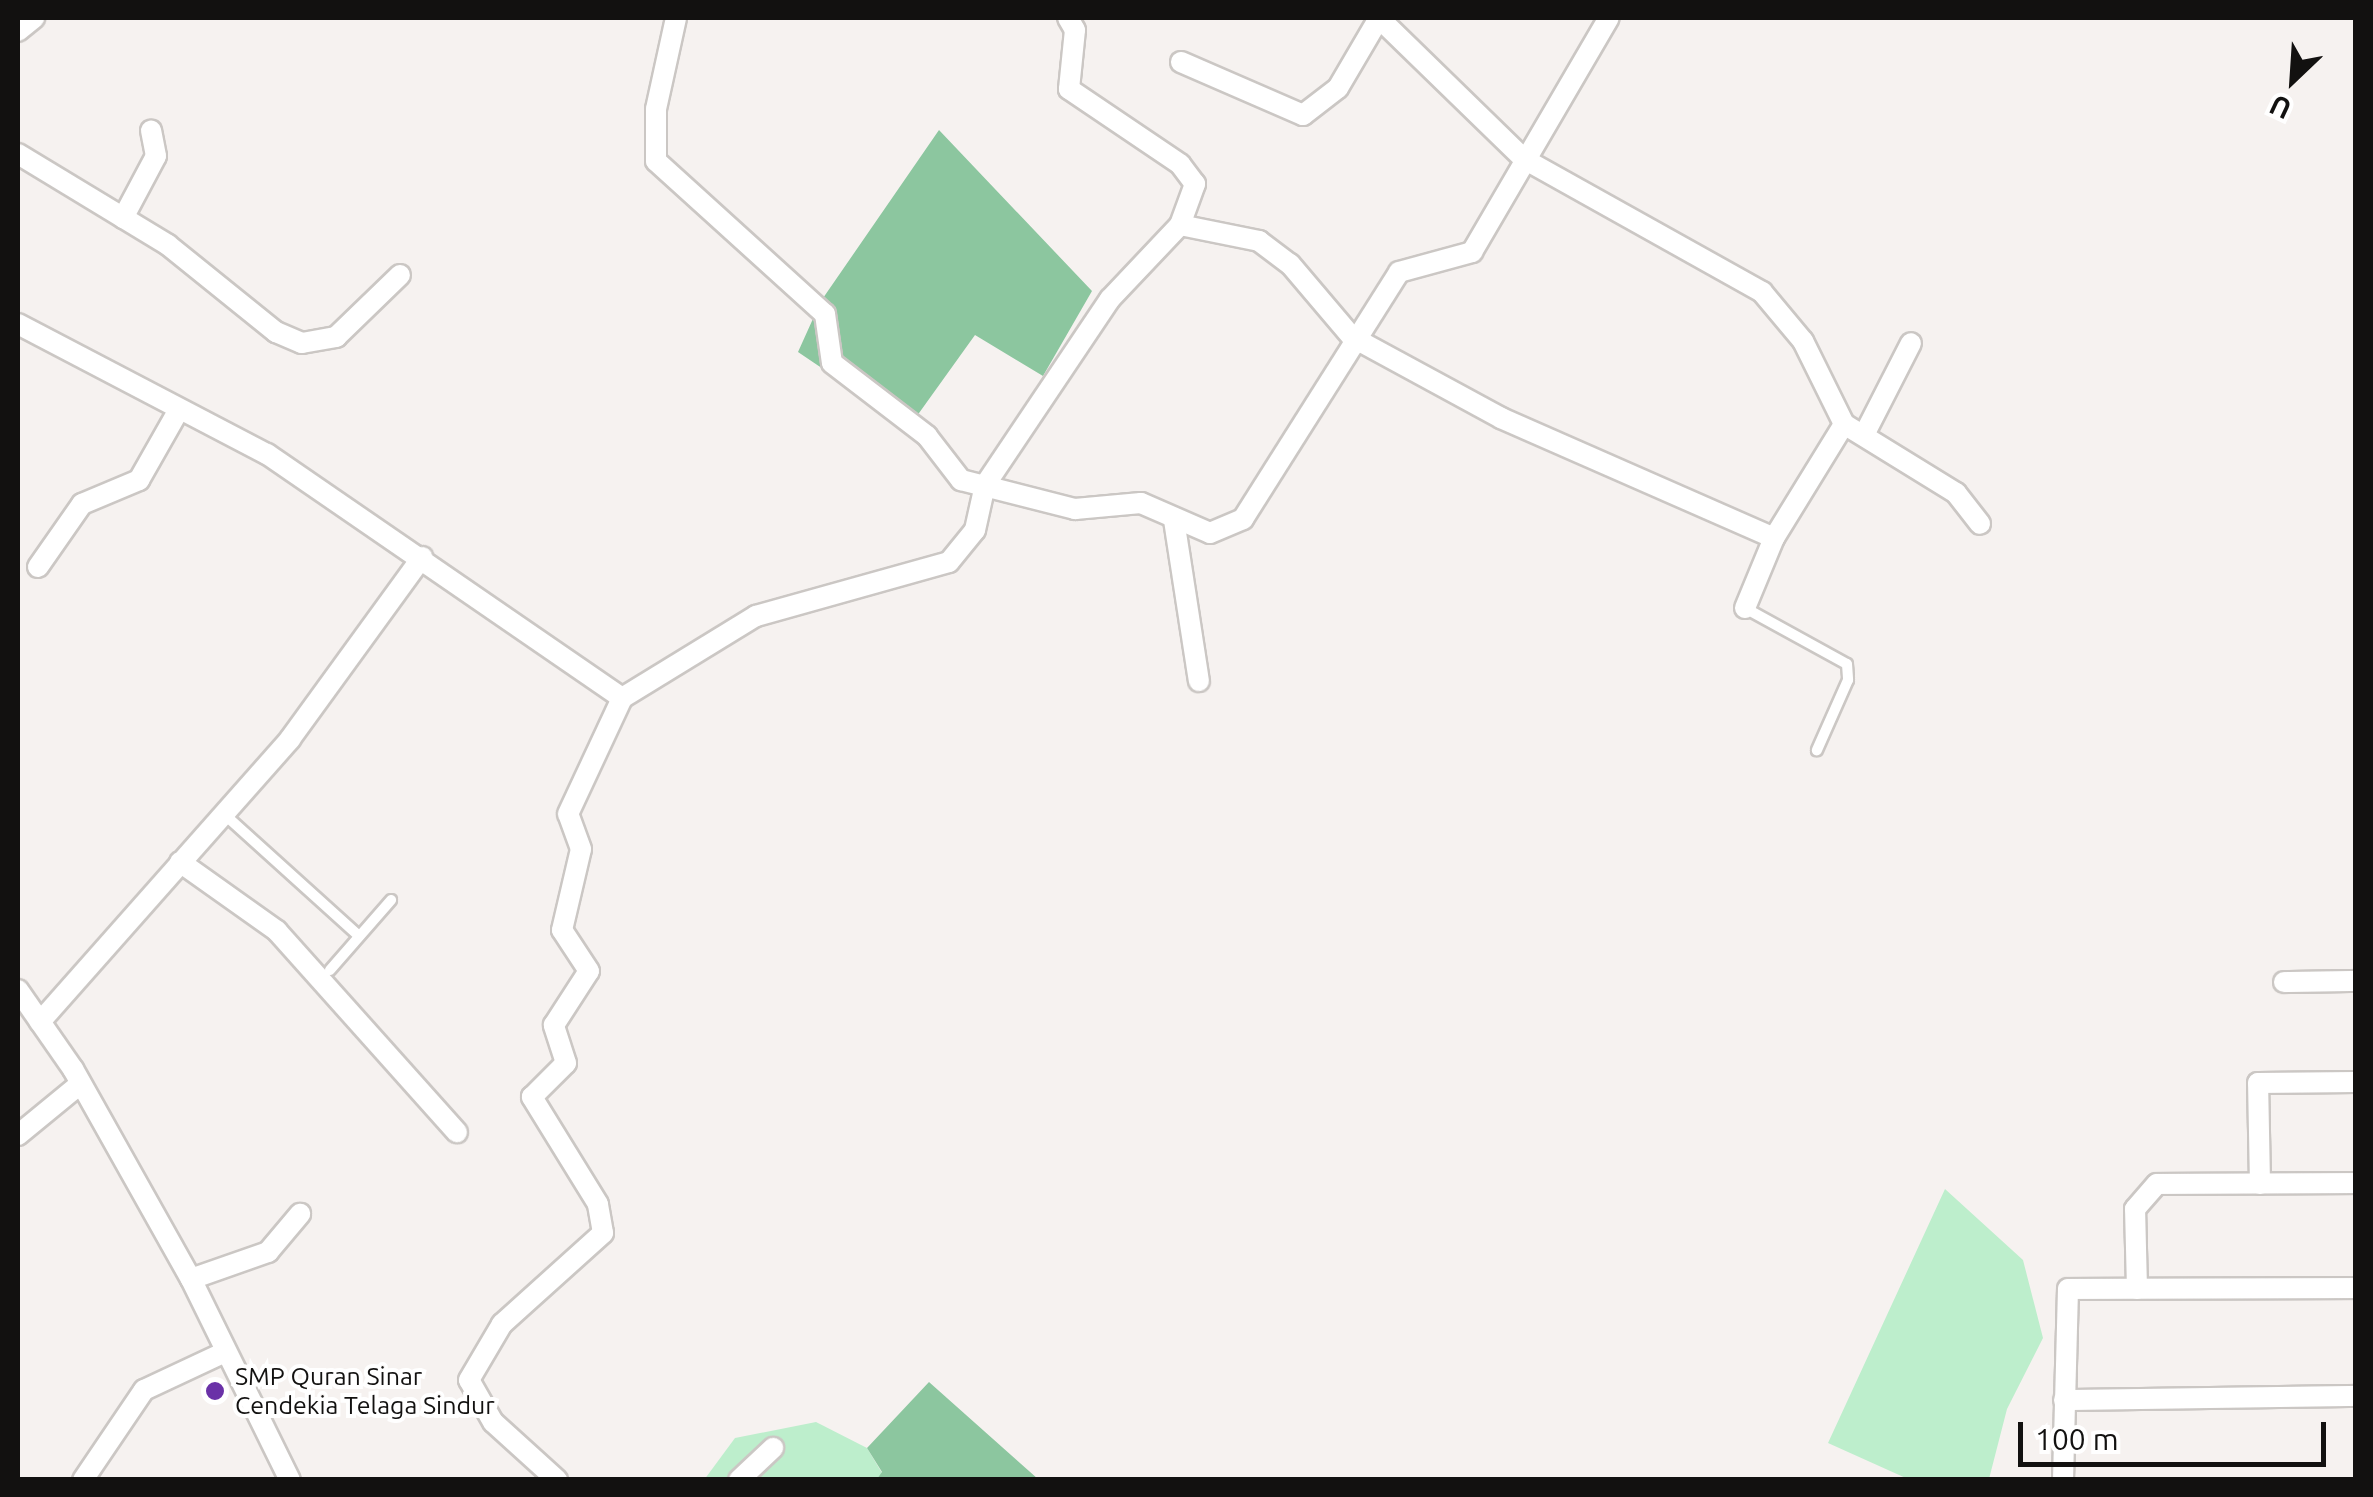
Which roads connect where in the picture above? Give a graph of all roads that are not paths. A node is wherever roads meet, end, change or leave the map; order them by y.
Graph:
1 (676, 18) edge
2 (1068, 18) edge
3 (1379, 18) edge
4 (1609, 18) edge
5 (1181, 62) dead end
6 (151, 130) dead end
7 (18, 154) edge
8 (1524, 159) junction
9 (124, 218) junction
10 (1180, 225) junction
11 (400, 275) dead end
12 (18, 324) edge
13 (1352, 336) junction
14 (1911, 343) dead end
15 (177, 412) junction
16 (1844, 424) junction
17 (1864, 435) junction
18 (985, 485) junction
19 (1174, 520) junction
20 (1980, 524) dead end
21 (1774, 538) junction
22 (422, 558) junction
23 (38, 566) dead end
24 (1744, 608) joint
25 (1199, 681) dead end
26 (622, 698) junction
27 (1817, 750) dead end
28 (224, 814) junction
29 (180, 862) junction
30 (391, 900) dead end
31 (359, 936) junction
32 (330, 970) dead end
33 (2356, 981) edge
34 (2284, 982) dead end
35 (18, 990) edge
36 (40, 1022) junction
37 (2356, 1082) edge
38 (80, 1084) junction
39 (457, 1132) dead end
40 (18, 1135) edge
41 (2356, 1183) edge
42 (2260, 1184) junction
43 (300, 1214) dead end
44 (191, 1279) junction
45 (2356, 1288) edge
46 (2137, 1289) junction
47 (225, 1352) junction
48 (2356, 1396) edge
49 (2064, 1400) junction
50 (772, 1448) dead end
51 (83, 1480) edge
52 (290, 1480) edge
53 (558, 1480) edge
54 (739, 1480) edge
55 (2062, 1480) edge

1 - 18 street
2 - 10 street
3 - 5 street
3 - 8 street
4 - 8 street
6 - 9 street
7 - 9 street
8 - 13 street
8 - 16 street
9 - 11 street
10 - 13 street
10 - 18 street
12 - 15 street
13 - 19 street
13 - 21 street
14 - 17 street
15 - 22 street
15 - 23 street
16 - 17 street
16 - 21 street
17 - 20 street
18 - 19 street
18 - 26 street
19 - 25 street
21 - 24 street
22 - 26 street
22 - 28 street
24 - 27 lane
26 - 53 street
28 - 29 street
28 - 31 lane
29 - 36 street
29 - 39 street
30 - 31 lane
31 - 32 lane
33 - 34 street
35 - 36 street
36 - 38 street
37 - 42 street
38 - 40 street
38 - 44 street
41 - 42 street
42 - 46 street
43 - 44 street
44 - 47 street
45 - 46 street
46 - 49 street
47 - 51 street
47 - 52 street
48 - 49 street
49 - 55 street
50 - 54 street

